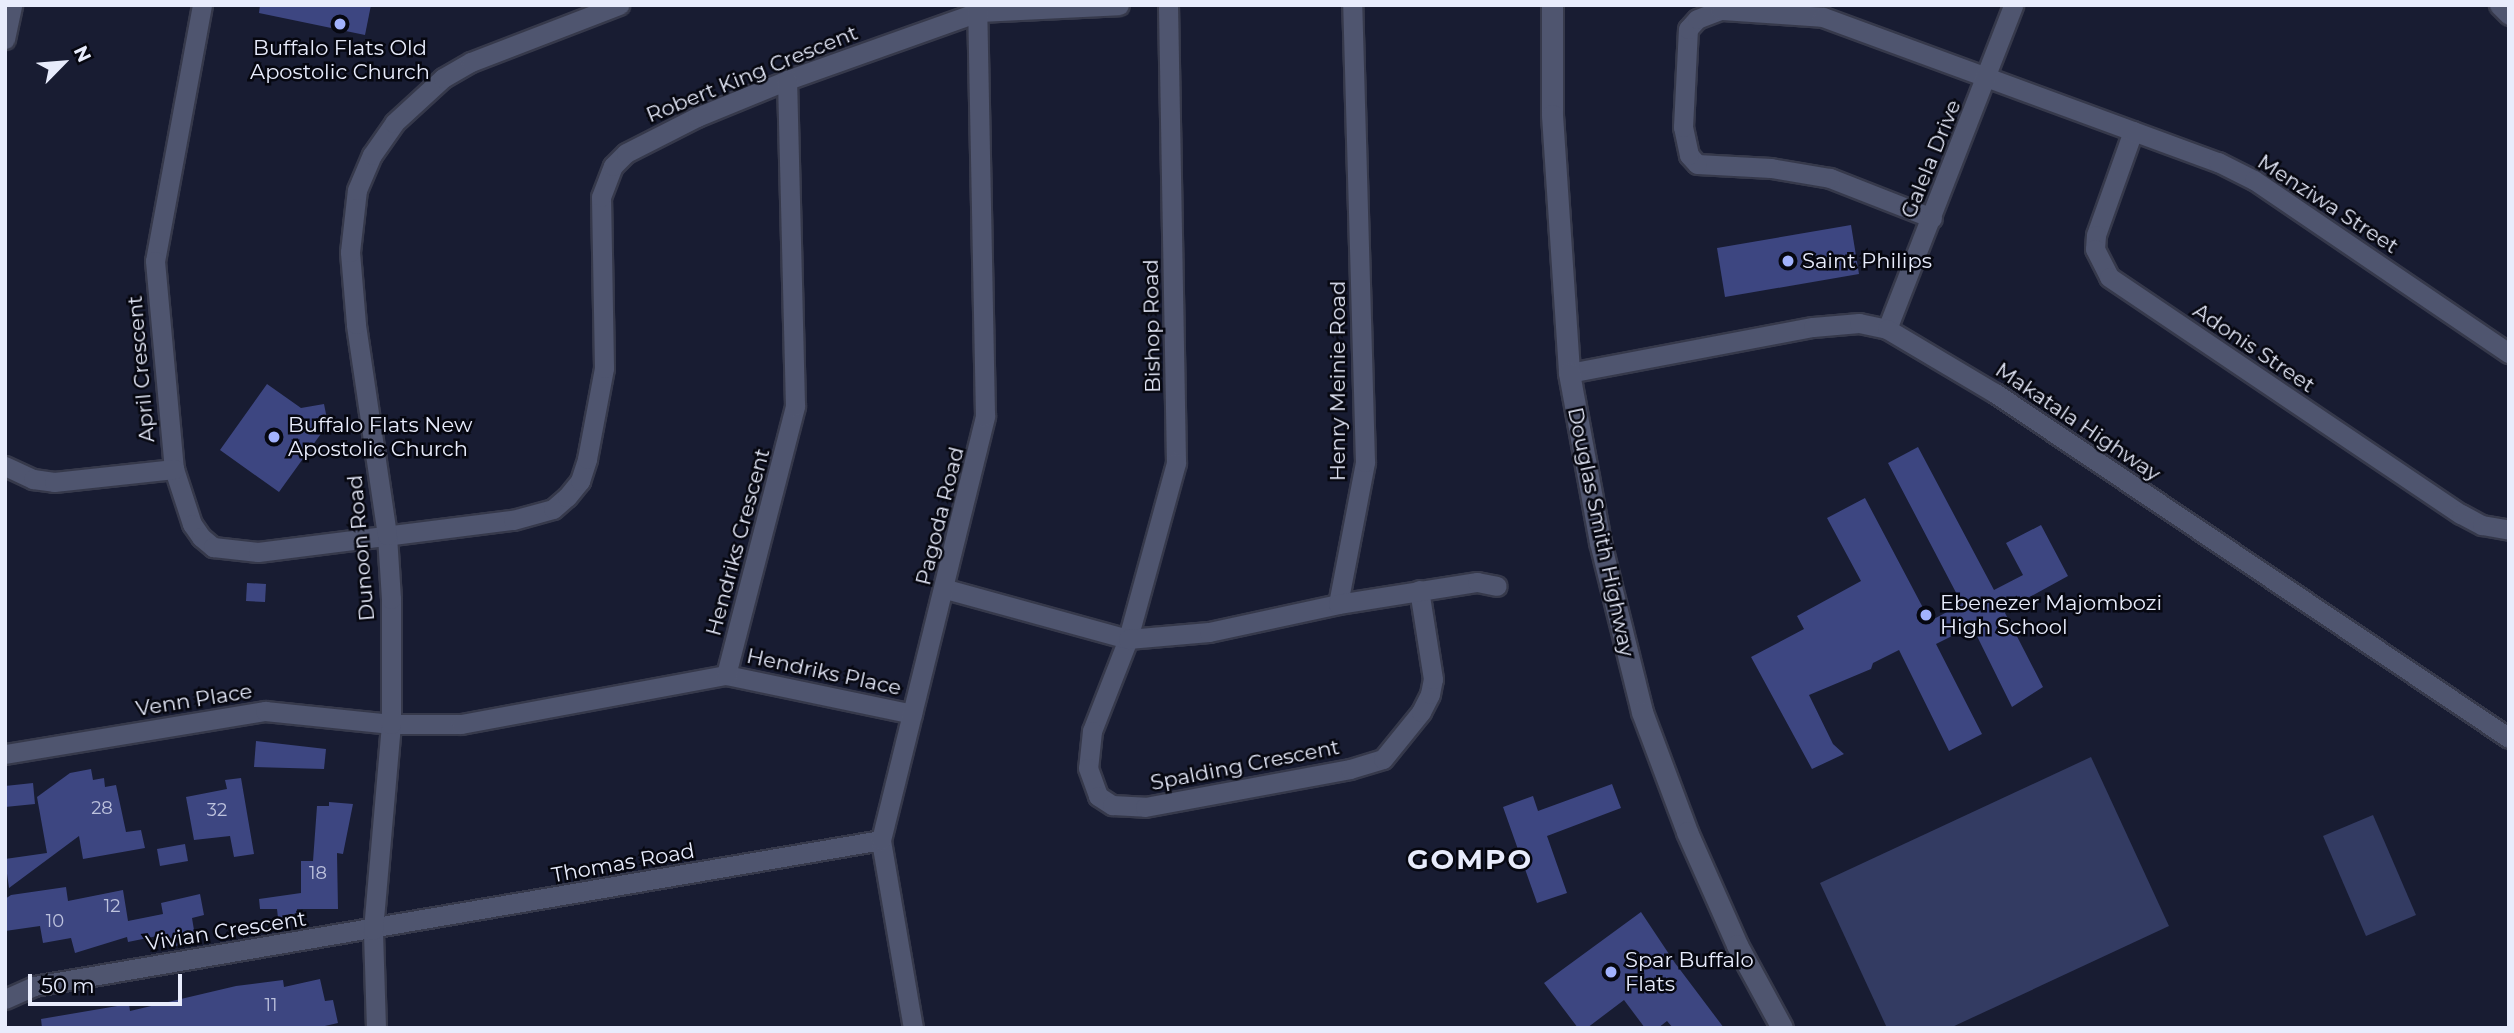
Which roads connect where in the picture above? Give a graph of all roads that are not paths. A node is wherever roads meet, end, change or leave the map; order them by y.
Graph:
1 (12, 5) edge
2 (202, 5) edge
3 (619, 5) edge
4 (1119, 5) edge
5 (1168, 5) edge
6 (1352, 5) edge
7 (1552, 5) edge
8 (2013, 5) edge
9 (2499, 5) edge
10 (977, 9) edge
11 (2509, 15) edge
12 (5, 39) edge
13 (1988, 76) junction
14 (787, 80) junction
15 (2133, 131) junction
16 (1932, 218) junction
17 (1887, 328) junction
18 (2509, 353) edge
19 (1569, 373) junction
20 (5, 466) edge
21 (173, 469) junction
22 (2509, 530) edge
23 (387, 535) junction
24 (1497, 586) dead end
25 (946, 589) junction
26 (1419, 590) junction
27 (1338, 604) junction
28 (1128, 639) junction
29 (726, 675) junction
30 (912, 714) junction
31 (391, 724) junction
32 (2509, 738) edge
33 (5, 754) edge
34 (881, 840) junction
35 (373, 930) junction
36 (5, 999) edge
37 (376, 1028) edge
38 (913, 1028) edge
39 (1782, 1028) edge

1 - 12 street
2 - 21 street, April Crescent
3 - 23 street, Dunoon Road
4 - 10 street
5 - 28 street, Bishop Road
6 - 27 street, Henry Meinie Road
7 - 19 street, Douglas Smith Highway
8 - 13 street, Galela Drive
9 - 11 street
10 - 14 street, Robert King Crescent
10 - 25 street, Pagoda Road
13 - 15 street, Menziwa Street
13 - 16 street, Galela Drive
13 - 16 street, Menziwa Street
14 - 23 street, Robert King Crescent
14 - 29 street, Hendriks Crescent
15 - 18 street, Menziwa Street
15 - 22 street, Adonis Street
16 - 17 street, Galela Drive
17 - 19 street, Makatala Highway
17 - 32 street, Makatala Highway
19 - 39 street, Douglas Smith Highway
20 - 21 street
21 - 23 street, April Crescent
23 - 31 street, Dunoon Road
24 - 26 street
25 - 28 street
25 - 30 street, Pagoda Road
26 - 27 street
26 - 28 street, Spalding Crescent
27 - 28 street
29 - 30 street, Hendriks Place
29 - 31 street
30 - 34 street, Pagoda Road
31 - 33 street, Venn Place
31 - 35 street, Dunoon Road
34 - 35 street, Thomas Road
34 - 38 street, Pagoda Road
35 - 36 street, Vivian Crescent
35 - 37 street, Dunoon Road

